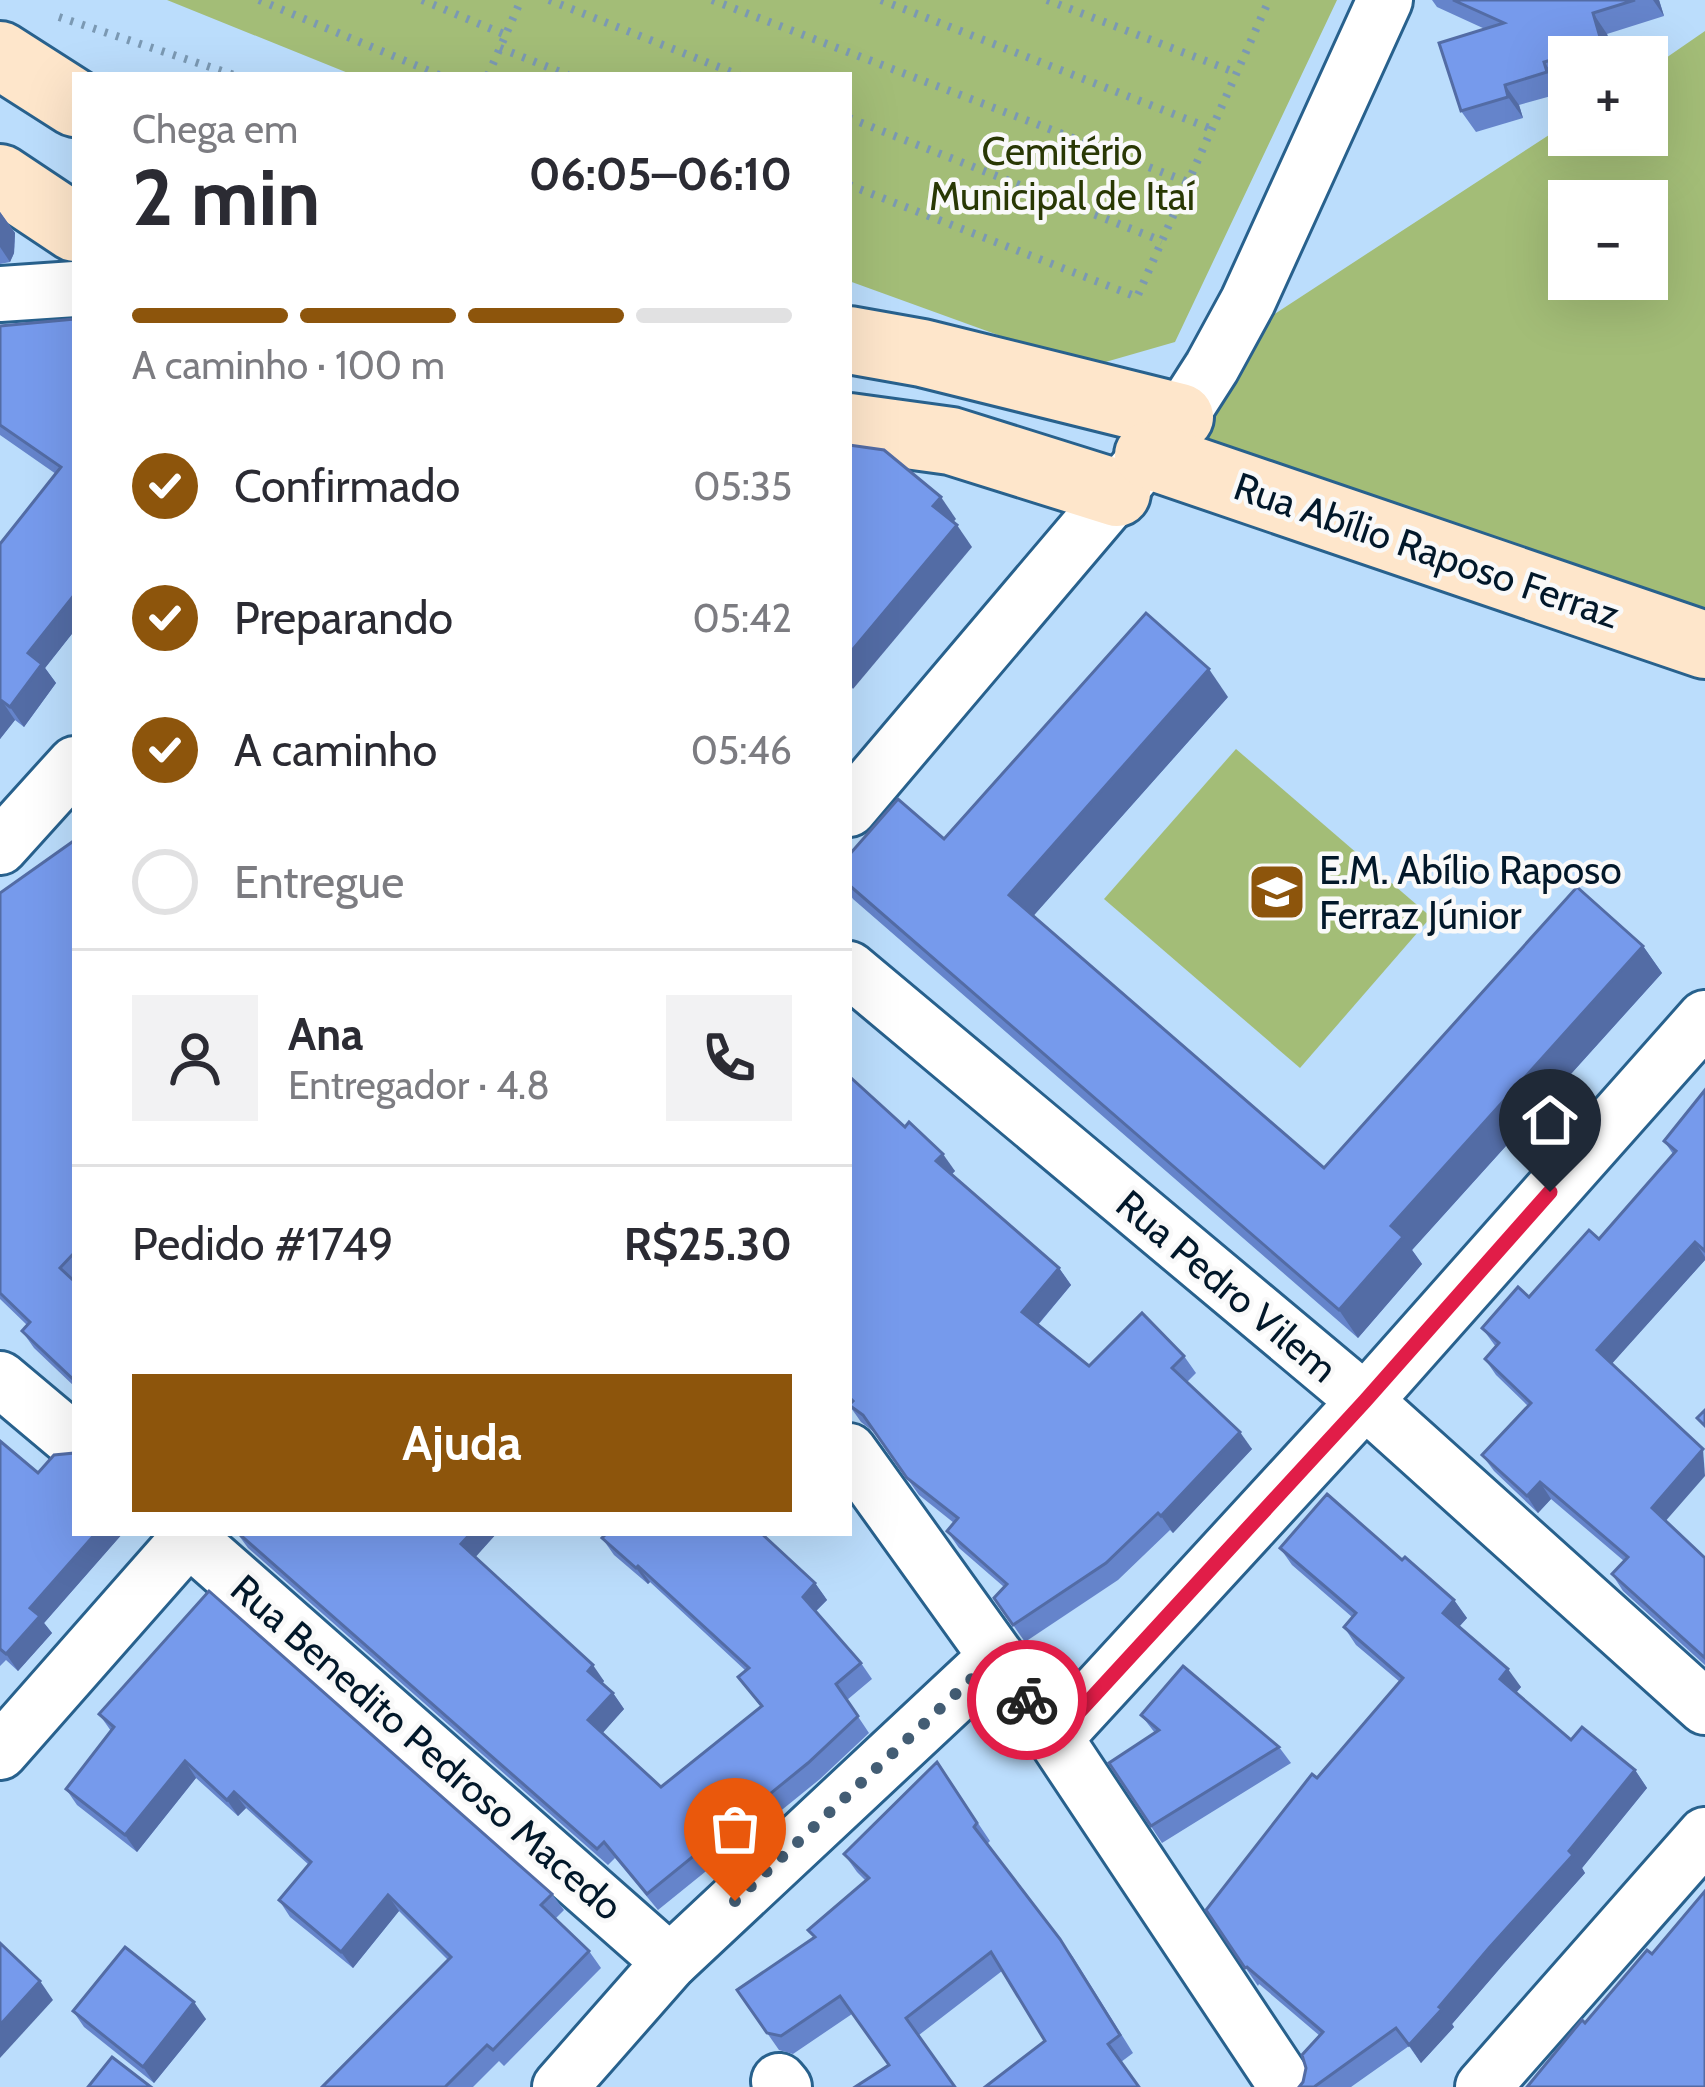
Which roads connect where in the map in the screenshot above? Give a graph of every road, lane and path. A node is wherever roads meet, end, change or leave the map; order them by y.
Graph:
1 (259, 0) edge
2 (422, 0) edge
3 (521, 0) edge
4 (549, 0) edge
5 (712, 0) edge
6 (881, 0) edge
7 (1047, 0) edge
8 (1269, 0) edge
9 (1385, 0) edge
10 (50, 14) dead end
11 (506, 34) junction
12 (500, 48) junction
13 (0, 55) edge
14 (226, 72) edge
15 (433, 72) edge
16 (489, 72) edge
17 (560, 72) edge
18 (732, 72) edge
19 (1237, 73) junction
20 (72, 101) edge
21 (852, 119) edge
22 (1212, 129) junction
23 (0, 178) edge
24 (1188, 182) junction
25 (852, 185) edge
26 (72, 226) edge
27 (1162, 241) junction
28 (72, 290) edge
29 (0, 294) edge
30 (852, 341) edge
31 (852, 427) edge
32 (1148, 455) junction
33 (1705, 645) edge
34 (72, 767) edge
35 (852, 804) edge
36 (0, 847) edge
37 (852, 972) edge
38 (1705, 1018) edge
39 (0, 1379) edge
40 (1365, 1401) junction
41 (72, 1439) edge
42 (852, 1455) edge
43 (187, 1536) edge
44 (189, 1536) edge
45 (994, 1658) junction
46 (1705, 1707) edge
47 (1055, 1738) junction
48 (0, 1752) edge
49 (1705, 1834) edge
50 (670, 1961) junction
51 (560, 2087) edge
52 (1287, 2087) edge
53 (1483, 2087) edge

1 - 15 path
2 - 11 path
3 - 11 path
4 - 18 path
5 - 24 path
6 - 22 path
7 - 19 path
8 - 19 path
9 - 32 street
10 - 14 path
11 - 12 path
12 - 16 path
12 - 17 path
13 - 20 street
19 - 22 path
21 - 27 path
22 - 24 path
23 - 26 street
24 - 27 path
25 - 27 path
28 - 29 street
30 - 32 street
31 - 32 street
32 - 33 street, Rua Abílio Raposo Ferraz
32 - 35 street
34 - 36 street
37 - 40 street, Rua Pedro Vilem
38 - 40 street
39 - 41 street
40 - 46 street, Rua Pedro Vilem
40 - 47 street
42 - 45 street
43 - 48 street
44 - 50 street, Rua Benedito Pedroso Macedo
45 - 47 street
45 - 50 street
47 - 52 street
49 - 53 street
50 - 51 street

